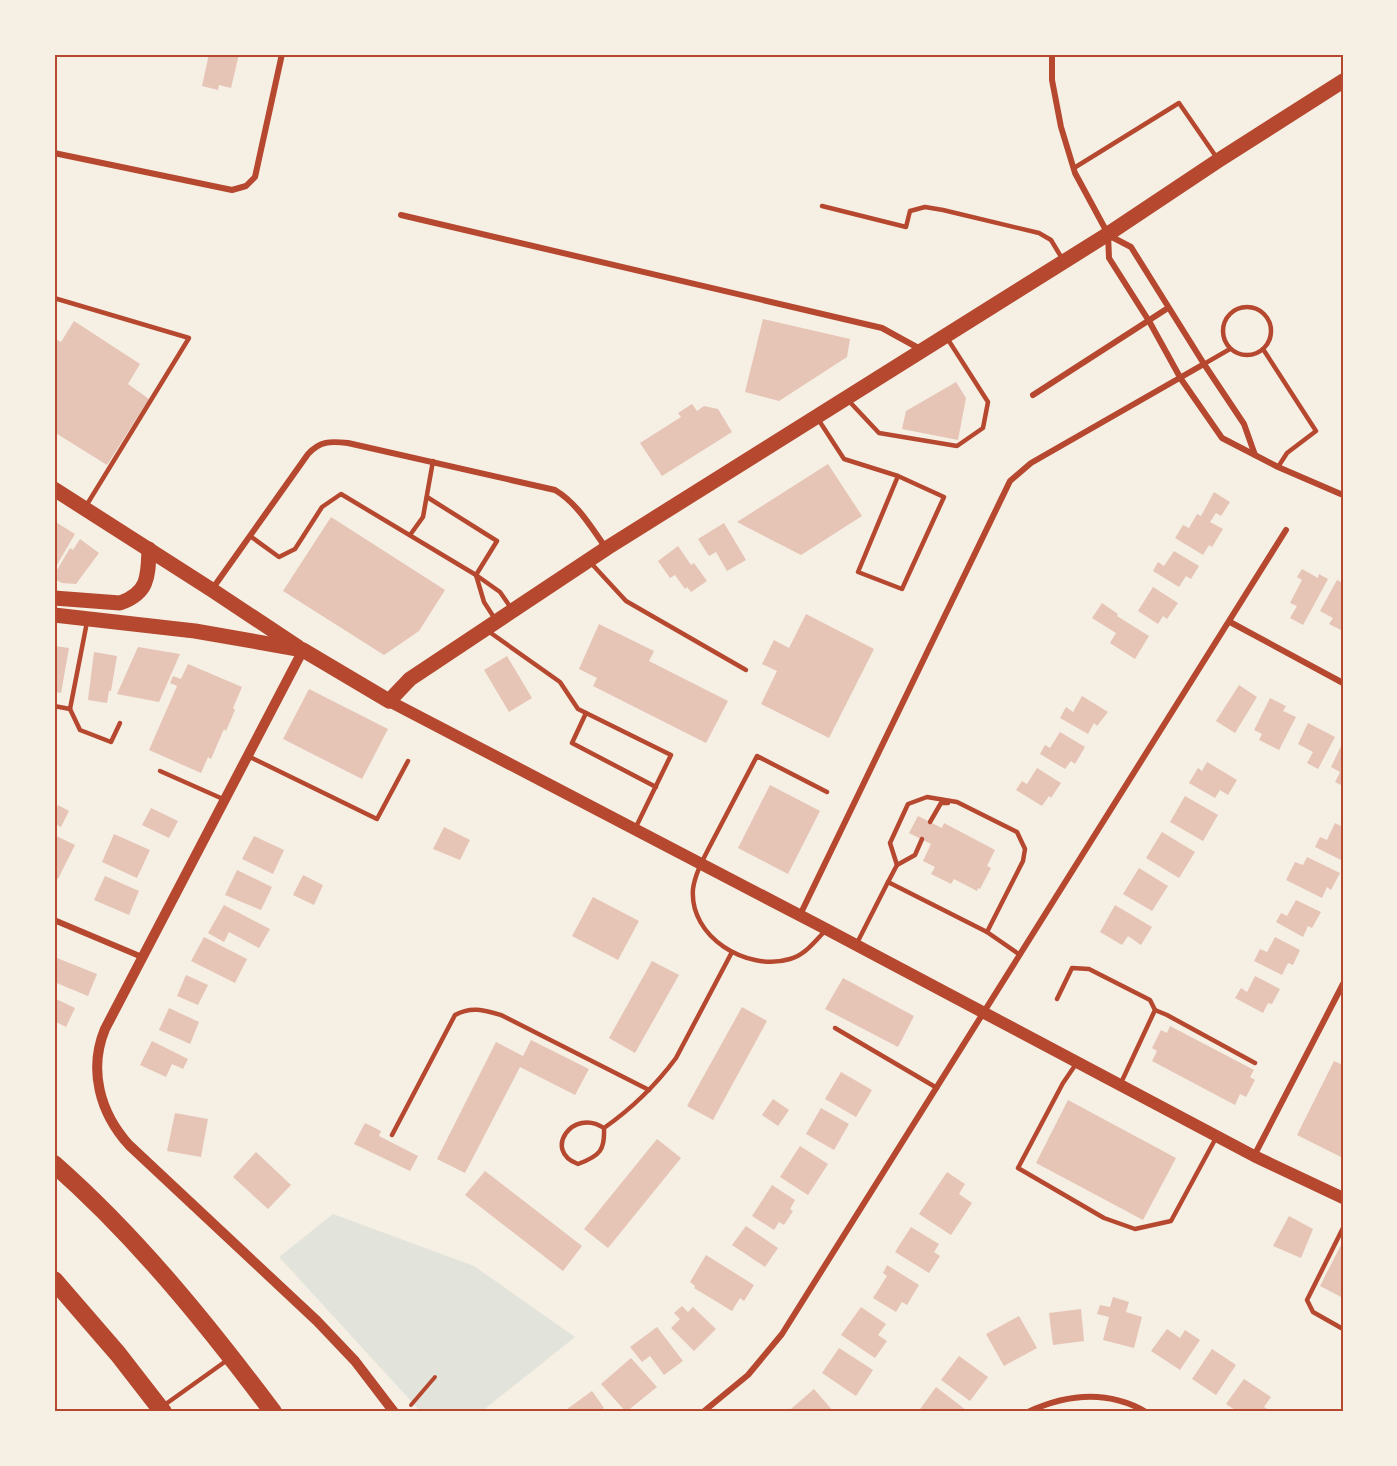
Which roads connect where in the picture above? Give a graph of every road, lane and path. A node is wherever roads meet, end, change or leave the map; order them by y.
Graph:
1 (282, 54) edge
2 (1052, 54) edge
3 (1343, 81) edge
4 (54, 153) edge
5 (1219, 160) junction
6 (1074, 168) junction
7 (822, 206) dead end
8 (401, 215) dead end
9 (1107, 234) junction
10 (1064, 262) junction
11 (54, 298) edge
12 (1168, 308) junction
13 (1149, 321) junction
14 (946, 336) junction
15 (1230, 349) junction
16 (1263, 349) junction
17 (922, 351) junction
18 (1204, 364) junction
19 (1181, 379) junction
20 (1033, 395) dead end
21 (846, 398) junction
22 (816, 417) junction
23 (1255, 455) junction
24 (433, 462) junction
25 (1278, 466) junction
26 (898, 476) junction
27 (54, 489) edge
28 (1343, 495) edge
29 (427, 497) junction
30 (84, 508) junction
31 (1286, 530) dead end
32 (410, 535) junction
33 (250, 536) junction
34 (607, 548) junction
35 (149, 549) junction
36 (588, 561) junction
37 (476, 575) junction
38 (212, 590) junction
39 (54, 598) edge
40 (512, 611) junction
41 (54, 615) edge
42 (87, 619) junction
43 (1230, 622) junction
44 (491, 625) junction
45 (303, 650) junction
46 (746, 670) dead end
47 (1343, 683) edge
48 (389, 701) junction
49 (54, 706) edge
50 (70, 709) junction
51 (586, 713) junction
52 (120, 723) dead end
53 (248, 756) junction
54 (408, 761) dead end
55 (160, 771) dead end
56 (656, 787) junction
57 (827, 792) dead end
58 (224, 800) junction
59 (957, 802) junction
60 (930, 822) dead end
61 (635, 829) junction
62 (922, 839) dead end
63 (702, 864) junction
64 (897, 865) junction
65 (888, 882) junction
66 (800, 915) junction
67 (54, 920) edge
68 (826, 929) junction
69 (987, 932) junction
70 (856, 945) junction
71 (732, 952) junction
72 (1020, 955) junction
73 (142, 957) junction
74 (1343, 984) edge
75 (1057, 999) dead end
76 (1155, 1010) junction
77 (984, 1013) junction
78 (835, 1028) dead end
79 (1077, 1062) junction
80 (1255, 1063) dead end
81 (1120, 1085) junction
82 (937, 1088) junction
83 (649, 1090) junction
84 (604, 1128) junction
85 (392, 1135) dead end
86 (1217, 1136) junction
87 (1254, 1155) junction
88 (54, 1164) edge
89 (1343, 1198) edge
90 (1343, 1228) edge
91 (54, 1280) edge
92 (1343, 1329) edge
93 (231, 1357) junction
94 (435, 1377) dead end
95 (411, 1405) dead end
96 (162, 1410) edge
97 (273, 1412) edge
98 (394, 1412) edge
99 (703, 1412) edge
100 (1029, 1412) edge
101 (1146, 1412) edge

1 - 4 street
2 - 6 street
3 - 5 main road
5 - 6 lane
5 - 9 main road
6 - 9 street
7 - 10 lane
8 - 17 street
9 - 10 main road
9 - 12 street
9 - 13 street
10 - 14 main road
11 - 30 lane
12 - 13 street
12 - 18 street
13 - 19 street
13 - 20 street
14 - 17 main road
14 - 21 lane
15 - 16 lane
15 - 16 lane
15 - 18 lane
16 - 25 lane
17 - 21 main road
18 - 19 street
18 - 23 street
19 - 23 street
19 - 66 street
21 - 22 main road
22 - 26 lane
22 - 34 main road
23 - 25 street
24 - 29 lane
24 - 33 street
24 - 34 street
25 - 28 street
26 - 26 lane
27 - 30 main road
29 - 32 lane
29 - 37 lane
30 - 35 main road
31 - 43 street
32 - 33 lane
32 - 37 lane
33 - 38 street
34 - 36 main road
35 - 38 main road
35 - 39 main road
36 - 40 main road
36 - 46 lane
37 - 40 lane
37 - 44 lane
38 - 45 main road
40 - 44 main road
41 - 42 main road
42 - 45 main road
42 - 50 lane
43 - 47 street
43 - 72 street
44 - 48 main road
44 - 51 lane
45 - 48 main road
45 - 53 street
48 - 61 main road
49 - 50 lane
50 - 52 lane
51 - 56 lane
51 - 56 lane
53 - 54 lane
53 - 58 street
55 - 58 lane
56 - 61 lane
57 - 63 lane
58 - 73 street
59 - 60 lane
59 - 64 lane
59 - 69 lane
61 - 63 main road
62 - 64 lane
63 - 66 main road
63 - 71 lane
64 - 65 lane
65 - 69 lane
65 - 70 lane
66 - 68 main road
67 - 73 street
68 - 70 main road
68 - 71 lane
69 - 72 lane
70 - 77 main road
71 - 83 lane
72 - 77 street
73 - 98 street
74 - 87 street
75 - 76 lane
76 - 80 lane
76 - 81 lane
77 - 79 main road
77 - 82 street
78 - 82 lane
79 - 81 main road
79 - 86 lane
81 - 86 main road
82 - 99 street
83 - 84 lane
83 - 85 lane
84 - 84 lane
86 - 87 main road
87 - 89 main road
88 - 93 highway
90 - 92 lane
91 - 96 highway
93 - 96 lane
93 - 97 highway
94 - 95 path
100 - 101 street

